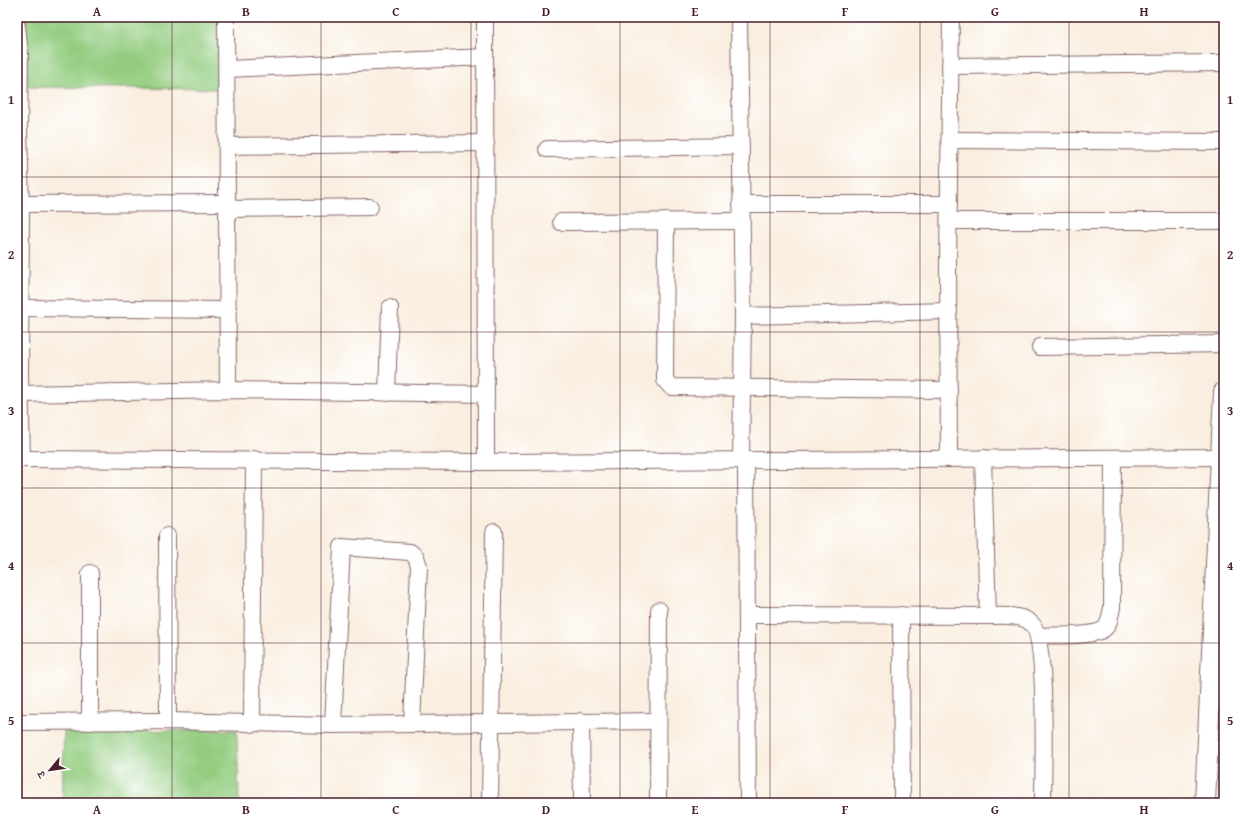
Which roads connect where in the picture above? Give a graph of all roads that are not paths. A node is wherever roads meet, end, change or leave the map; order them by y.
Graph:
1 (226, 17) edge
2 (485, 17) edge
3 (739, 17) edge
4 (951, 17) edge
5 (17, 26) edge
6 (19, 54) edge
7 (485, 57) junction
8 (1224, 63) edge
9 (950, 66) junction
10 (227, 69) junction
11 (18, 129) edge
12 (950, 140) junction
13 (486, 142) junction
14 (1224, 142) edge
15 (227, 146) junction
16 (741, 146) junction
17 (547, 149) dead end
18 (741, 204) junction
19 (949, 204) junction
20 (227, 206) junction
21 (20, 207) edge
22 (370, 207) dead end
23 (666, 221) junction
24 (742, 221) junction
25 (949, 221) junction
26 (1224, 221) edge
27 (560, 222) dead end
28 (20, 308) junction
29 (390, 308) dead end
30 (228, 310) junction
31 (949, 311) junction
32 (743, 316) junction
33 (1224, 344) edge
34 (1040, 347) dead end
35 (18, 376) edge
36 (742, 387) junction
37 (228, 390) junction
38 (949, 390) junction
39 (387, 392) junction
40 (1224, 392) edge
41 (20, 394) junction
42 (486, 394) junction
43 (1222, 457) edge
44 (983, 458) junction
45 (20, 459) edge
46 (949, 459) junction
47 (1113, 459) junction
48 (254, 460) junction
49 (744, 460) junction
50 (486, 462) junction
51 (494, 532) dead end
52 (167, 536) dead end
53 (90, 573) dead end
54 (659, 610) dead end
55 (747, 615) junction
56 (901, 615) junction
57 (988, 616) junction
58 (1039, 636) junction
59 (581, 721) junction
60 (658, 721) junction
61 (17, 722) edge
62 (90, 722) junction
63 (168, 722) junction
64 (490, 722) junction
65 (252, 724) junction
66 (412, 724) junction
67 (333, 725) junction
68 (490, 803) edge
69 (582, 803) edge
70 (658, 803) edge
71 (748, 803) edge
72 (902, 803) edge
73 (1043, 803) edge
74 (1205, 803) edge

1 - 10 street
2 - 7 street
3 - 16 street
4 - 9 street
5 - 6 street
6 - 11 street
7 - 10 street
7 - 13 street
8 - 9 street
9 - 12 street
10 - 15 street
11 - 21 street
12 - 14 street
12 - 19 street
13 - 15 street
13 - 42 street
15 - 20 street
16 - 17 street
16 - 18 street
18 - 19 street
18 - 24 street
19 - 25 street
20 - 21 street
20 - 22 street
20 - 30 street
21 - 28 street
23 - 24 street
23 - 27 street
23 - 36 street
24 - 32 street
25 - 26 street
25 - 31 street
28 - 30 street
28 - 35 street
29 - 39 street
30 - 37 street
31 - 32 street
31 - 38 street
32 - 36 street
33 - 34 street
35 - 41 street
36 - 38 street
36 - 49 street
37 - 39 street
37 - 41 street
38 - 46 street
39 - 42 street
40 - 43 street
41 - 45 street
42 - 50 street
43 - 47 street
43 - 74 street
44 - 46 street
44 - 47 street
44 - 57 street
45 - 48 street
46 - 49 street
47 - 58 street
48 - 50 street
48 - 65 street
49 - 50 street
49 - 55 street
51 - 64 street
52 - 63 street
53 - 62 street
54 - 60 street
55 - 56 street
55 - 71 street
56 - 57 street
56 - 72 street
57 - 58 street
58 - 73 street
59 - 60 street
59 - 64 street
59 - 69 street
60 - 70 street
61 - 62 street
62 - 63 street
63 - 65 street
64 - 66 street
64 - 68 street
65 - 67 street
66 - 67 street
66 - 67 street

